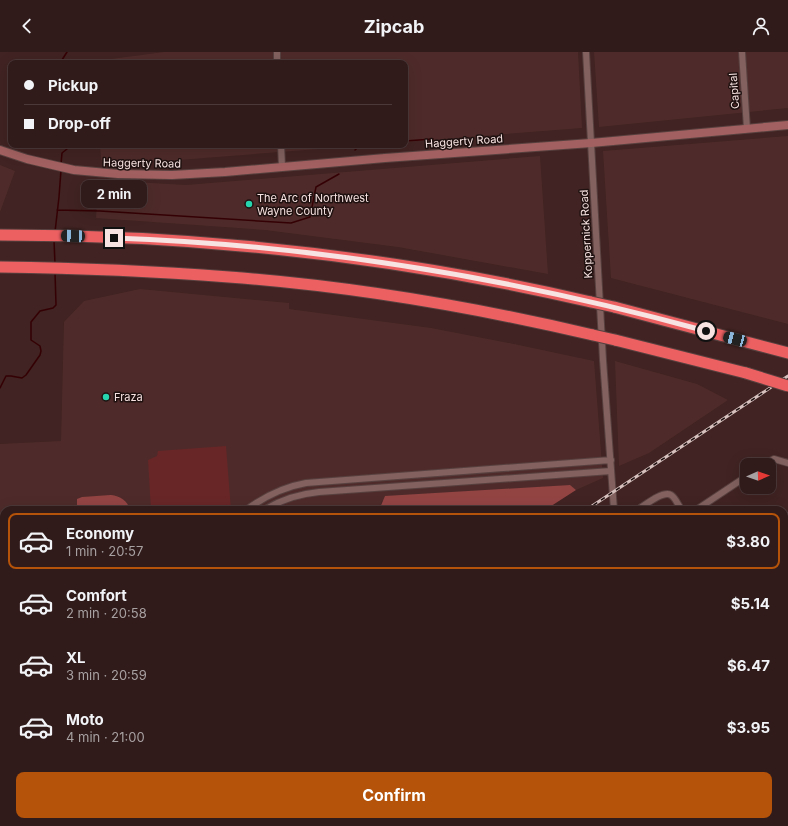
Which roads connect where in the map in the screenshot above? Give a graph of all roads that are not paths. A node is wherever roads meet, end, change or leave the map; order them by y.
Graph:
1 (586, 52) edge
2 (742, 52) edge
3 (788, 125) edge
4 (747, 129) junction
5 (591, 143) junction
6 (281, 148) edge
7 (0, 150) edge
8 (282, 167) junction
9 (0, 235) edge
10 (0, 267) edge
11 (783, 352) edge
12 (788, 386) edge
13 (610, 460) junction
14 (776, 460) edge
15 (788, 463) edge
16 (547, 464) junction
17 (487, 469) junction
18 (611, 471) junction
19 (420, 473) junction
20 (548, 475) junction
21 (487, 479) junction
22 (327, 480) junction
23 (740, 481) edge
24 (420, 484) junction
25 (328, 491) junction
26 (257, 506) edge
27 (272, 506) edge
28 (614, 506) edge
29 (643, 506) edge
30 (679, 506) edge
31 (702, 506) edge

1 - 5 street, Koppernick Road
2 - 4 street, Capital
3 - 4 main road, Haggerty Road
4 - 5 main road, Haggerty Road
5 - 8 main road, Haggerty Road
5 - 13 street, Koppernick Road
6 - 8 street
7 - 8 main road, Haggerty Road
9 - 11 highway, bridge
10 - 12 highway, bridge
13 - 16 street
13 - 18 street, Koppernick Road
14 - 15 street
16 - 17 street
16 - 20 street
17 - 19 street
17 - 21 street
18 - 20 street
18 - 28 street, Koppernick Road
19 - 22 street
19 - 24 street
20 - 21 street
21 - 24 street
22 - 25 street
22 - 26 street
23 - 31 street
24 - 25 street
25 - 27 street
29 - 30 street

